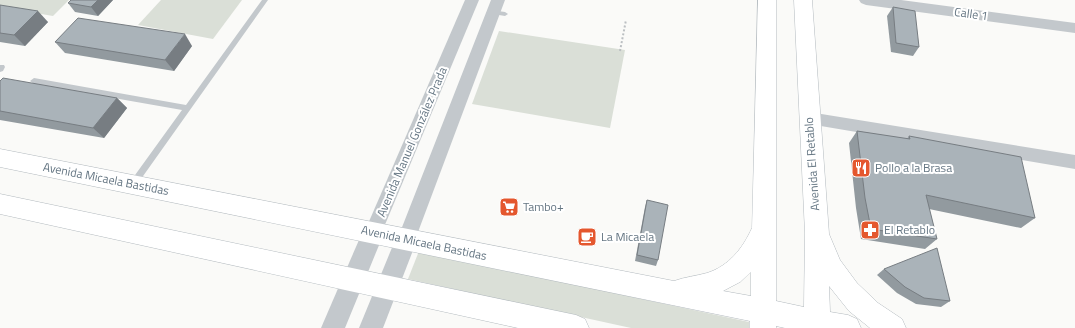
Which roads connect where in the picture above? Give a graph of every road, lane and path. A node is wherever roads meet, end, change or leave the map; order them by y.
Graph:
1 (265, 0) edge
2 (472, 0) edge
3 (767, 0) edge
4 (803, 0) edge
5 (866, 0) edge
6 (499, 9) edge
7 (626, 20) dead end
8 (1075, 28) edge
9 (620, 51) dead end
10 (34, 81) dead end
11 (188, 108) junction
12 (809, 118) junction
13 (0, 158) edge
14 (1075, 162) edge
15 (133, 184) junction
16 (0, 204) edge
17 (764, 226) junction
18 (373, 233) junction
19 (817, 233) junction
20 (406, 240) junction
21 (353, 280) junction
22 (388, 288) junction
23 (670, 293) junction
24 (763, 319) edge
25 (818, 325) edge
26 (333, 328) edge
27 (371, 328) edge
28 (576, 328) edge
29 (848, 328) edge
30 (893, 328) edge

1 - 11 lane
2 - 18 street, Avenida Manuel González Prada
3 - 17 main road
4 - 12 main road, Avenida El Retablo
5 - 8 street, Calle 1
6 - 20 street
7 - 9 path
10 - 11 lane
11 - 15 lane
12 - 14 street
12 - 19 main road, Avenida El Retablo
13 - 15 main road, Avenida Micaela Bastidas
15 - 18 main road, Avenida Micaela Bastidas
16 - 21 main road
17 - 23 main road
17 - 24 main road
18 - 20 main road, Avenida Micaela Bastidas
18 - 21 street, Avenida Manuel González Prada
19 - 25 main road, Avenida El Retablo
19 - 30 main road
20 - 22 street
20 - 23 main road, Avenida Micaela Bastidas
21 - 22 main road
21 - 26 street, Avenida Manuel González Prada
22 - 27 street
22 - 28 main road
23 - 24 main road, Avenida Micaela Bastidas
24 - 25 main road, Avenida Micaela Bastidas
25 - 29 main road, Avenida Micaela Bastidas

